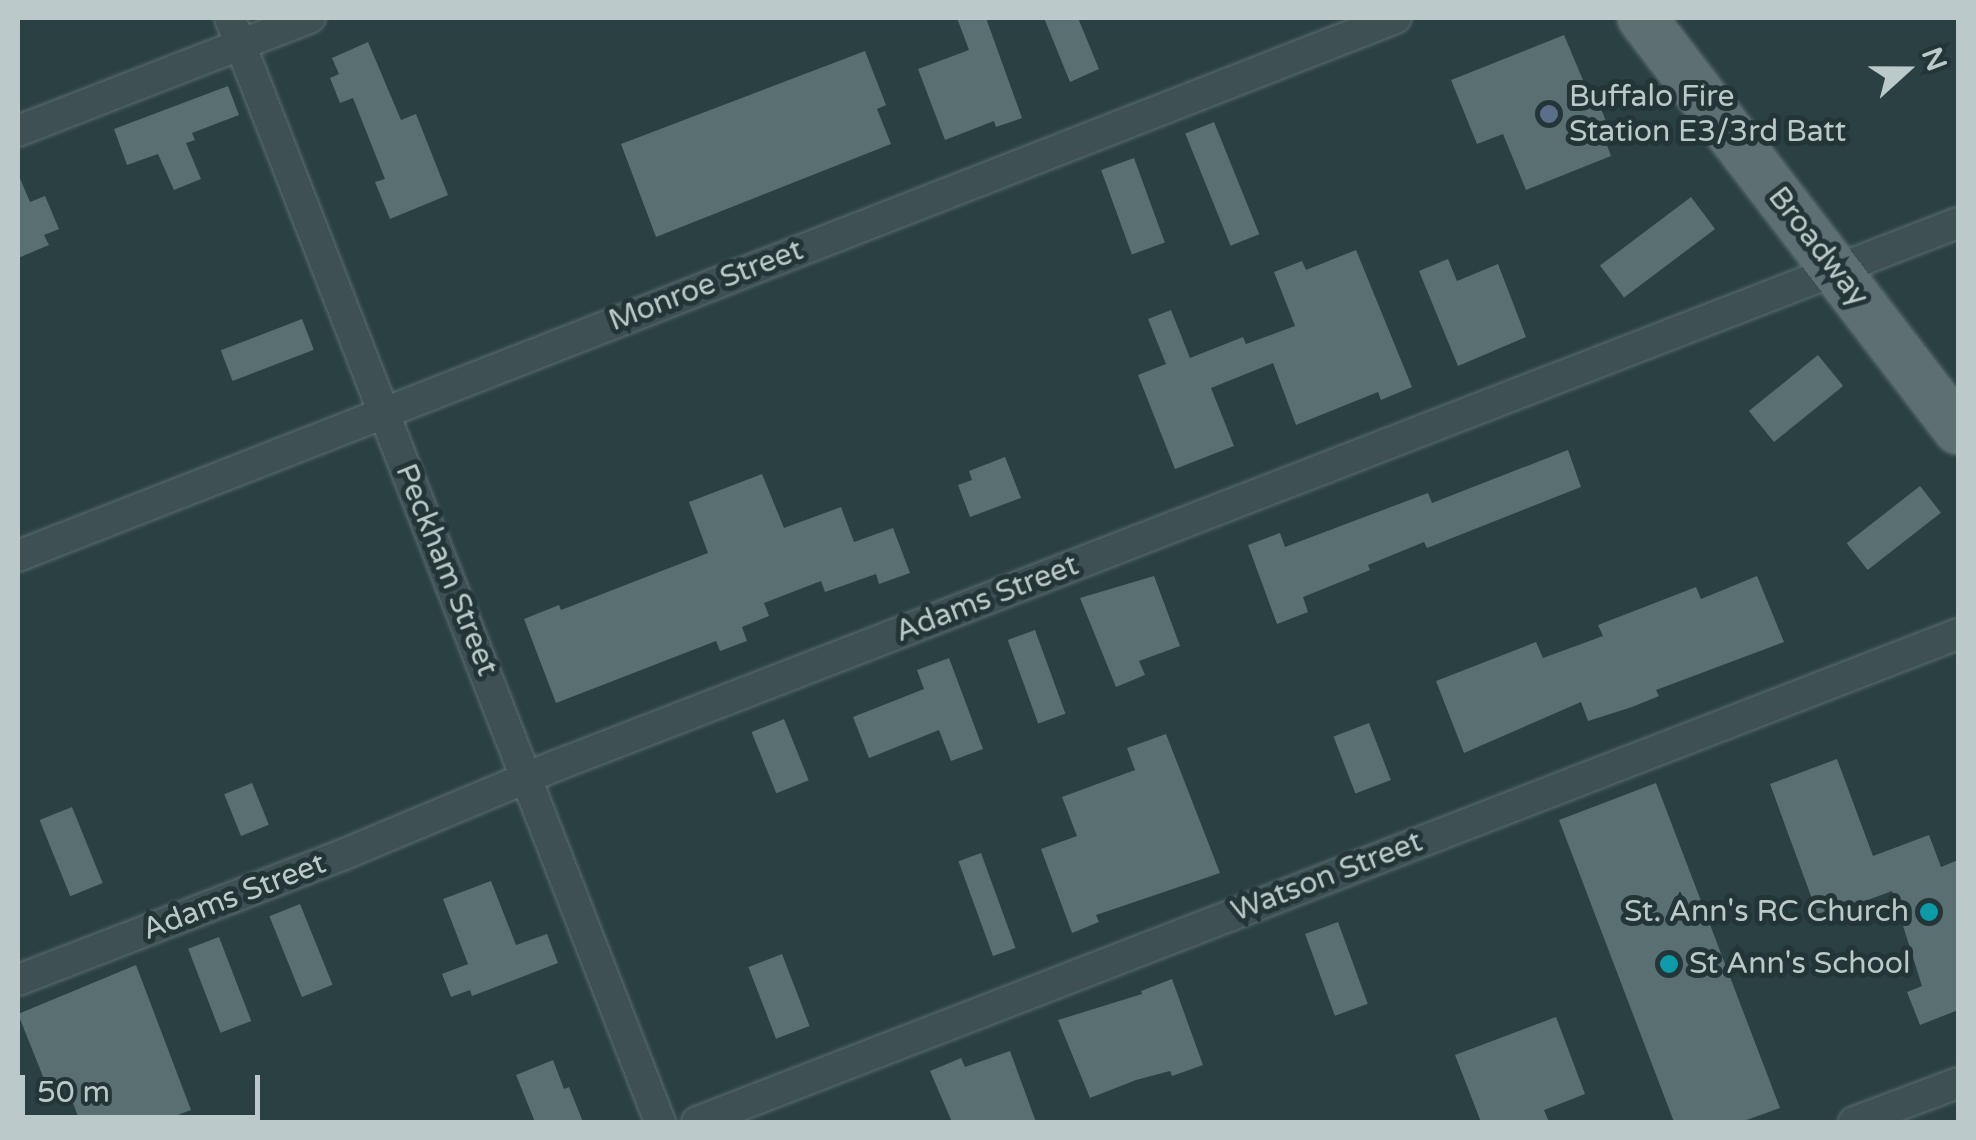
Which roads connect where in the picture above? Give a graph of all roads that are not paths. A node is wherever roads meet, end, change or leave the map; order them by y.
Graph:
1 (310, 18) edge
2 (1396, 18) edge
3 (1642, 18) edge
4 (236, 31) edge
5 (18, 130) edge
6 (1958, 223) edge
7 (1836, 270) junction
8 (384, 412) junction
9 (1958, 430) edge
10 (18, 556) edge
11 (1958, 634) edge
12 (528, 777) junction
13 (18, 980) edge
14 (1958, 1083) edge
15 (660, 1122) edge
16 (697, 1122) edge
17 (1854, 1122) edge

1 - 4 street
2 - 8 street, Monroe Street
3 - 7 main road, Broadway
4 - 5 street
4 - 8 street, Peckham Street
6 - 7 street, Adams Street
7 - 9 main road, Broadway
7 - 12 street, Adams Street
8 - 10 street, Monroe Street
8 - 12 street, Peckham Street
11 - 16 street, Watson Street
12 - 13 street, Adams Street
12 - 15 street, Peckham Street
14 - 17 street

